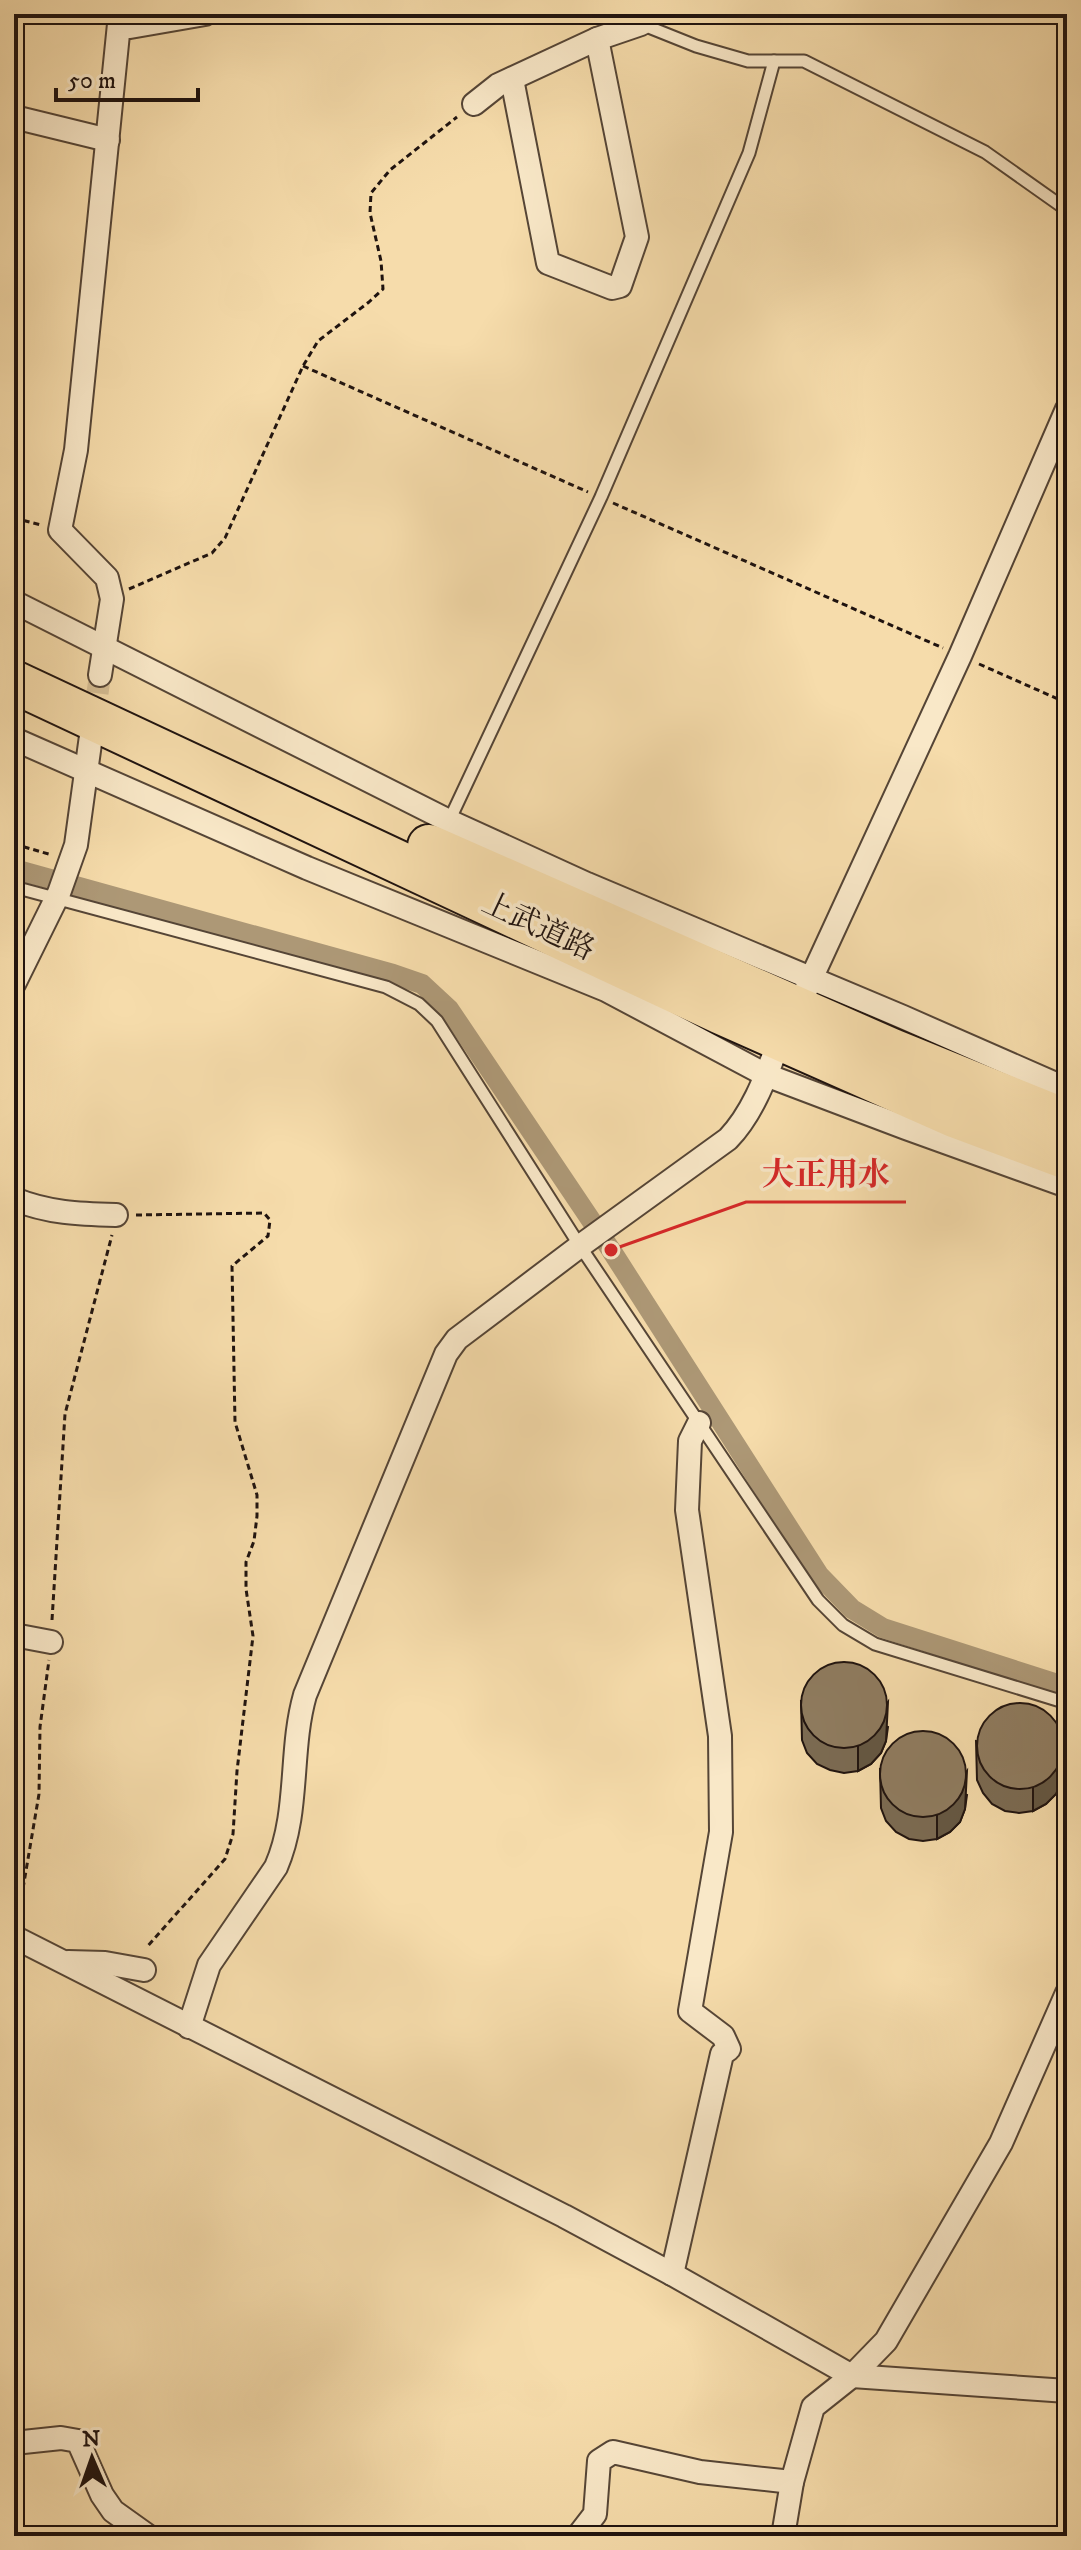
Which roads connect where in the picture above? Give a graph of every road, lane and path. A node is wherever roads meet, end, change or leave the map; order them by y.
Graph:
1 (205, 14) edge
2 (644, 19) edge
3 (120, 20) edge
4 (597, 39) junction
5 (774, 61) junction
6 (512, 79) junction
7 (474, 104) joint
8 (14, 117) edge
9 (108, 140) junction
10 (1067, 210) edge
11 (303, 366) junction
12 (1067, 409) edge
13 (601, 497) junction
14 (14, 518) edge
15 (60, 530) junction
16 (112, 599) junction
17 (14, 602) edge
18 (102, 649) junction
19 (960, 656) junction
20 (14, 658) edge
21 (100, 675) tunnel mouth
22 (14, 682) edge
23 (1067, 703) edge
24 (91, 736) tunnel mouth
25 (14, 739) edge
26 (86, 772) junction
27 (449, 821) junction
28 (14, 844) edge
29 (69, 865) junction
30 (14, 887) edge
31 (58, 896) junction
32 (14, 984) edge
33 (807, 988) junction
34 (777, 1047) dead end
35 (766, 1075) junction
36 (1067, 1089) edge
37 (1067, 1121) edge
38 (1067, 1158) edge
39 (1067, 1186) edge
40 (14, 1199) edge
41 (116, 1215) junction
42 (584, 1243) junction
43 (699, 1423) junction
44 (14, 1635) edge
45 (51, 1642) junction
46 (1067, 1703) edge
47 (14, 1937) edge
48 (62, 1962) junction
49 (136, 1969) joint
50 (1067, 1993) edge
51 (189, 2027) junction
52 (672, 2274) junction
53 (852, 2376) junction
54 (1067, 2391) edge
55 (14, 2443) edge
56 (792, 2482) junction
57 (148, 2536) edge
58 (578, 2536) edge
59 (783, 2536) edge

1 - 3 street
2 - 4 street
2 - 5 lane
3 - 9 street
4 - 6 street
4 - 6 street
5 - 10 lane
5 - 13 lane
6 - 7 street
7 - 11 path
8 - 9 street
9 - 15 street
11 - 13 path
11 - 16 path
12 - 19 street
13 - 19 path
13 - 27 lane
14 - 15 path
15 - 16 street
16 - 18 street
17 - 18 street
18 - 21 street
18 - 27 street
19 - 23 path
19 - 33 street
20 - 37 highway, 上武道路
22 - 38 highway, 上武道路
24 - 26 street
25 - 26 street
26 - 29 street
26 - 35 street
27 - 33 street
28 - 29 path
29 - 31 street
30 - 31 lane
31 - 32 street
31 - 42 lane
33 - 36 street
34 - 35 street
35 - 39 street
35 - 42 street
40 - 41 street
41 - 45 path
41 - 49 path
42 - 43 lane
42 - 51 street
43 - 46 lane
43 - 52 street
44 - 45 street
45 - 47 path
47 - 48 street
48 - 49 street
48 - 51 street
50 - 53 street
51 - 52 street
52 - 53 street
53 - 54 street
53 - 56 street
55 - 57 street
56 - 58 street
56 - 59 street

